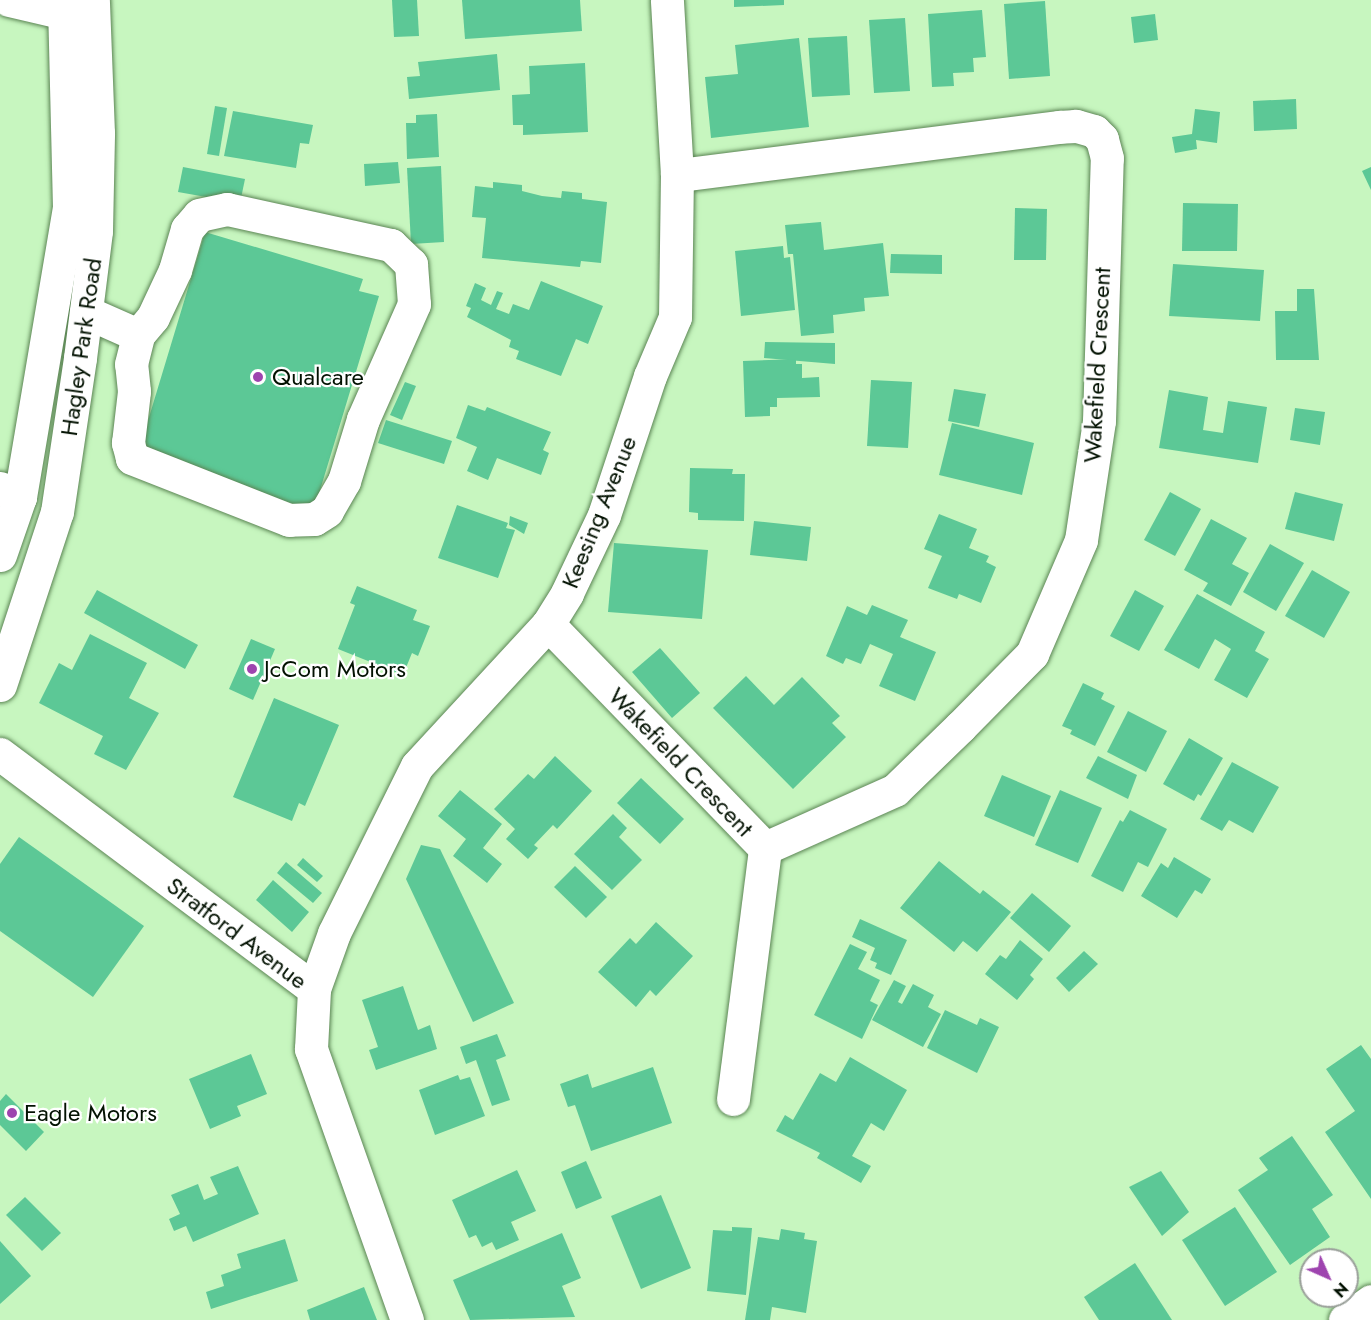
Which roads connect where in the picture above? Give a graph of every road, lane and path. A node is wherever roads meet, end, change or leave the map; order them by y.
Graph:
1 (9, 0) edge
2 (667, 0) edge
3 (74, 4) edge
4 (677, 175) junction
5 (86, 312) junction
6 (138, 335) junction
7 (10, 492) edge
8 (0, 555) edge
9 (548, 624) junction
10 (0, 685) edge
11 (0, 754) edge
12 (765, 848) junction
13 (314, 989) junction
14 (733, 1099) dead end
15 (1371, 1301) edge
16 (407, 1320) edge
17 (1345, 1320) edge

1 - 3 street
2 - 4 street, Keesing Avenue
3 - 5 street, Hagley Park Road
3 - 7 street, Hagley Park Road
4 - 9 street, Keesing Avenue
4 - 12 street, Wakefield Crescent
5 - 6 street
5 - 10 street, Hagley Park Road
6 - 6 street
7 - 8 street, Hagley Park Road
9 - 12 street, Wakefield Crescent
9 - 13 street, Keesing Avenue
11 - 13 street, Stratford Avenue
12 - 14 street
13 - 16 street, Stratford Avenue
15 - 17 street

